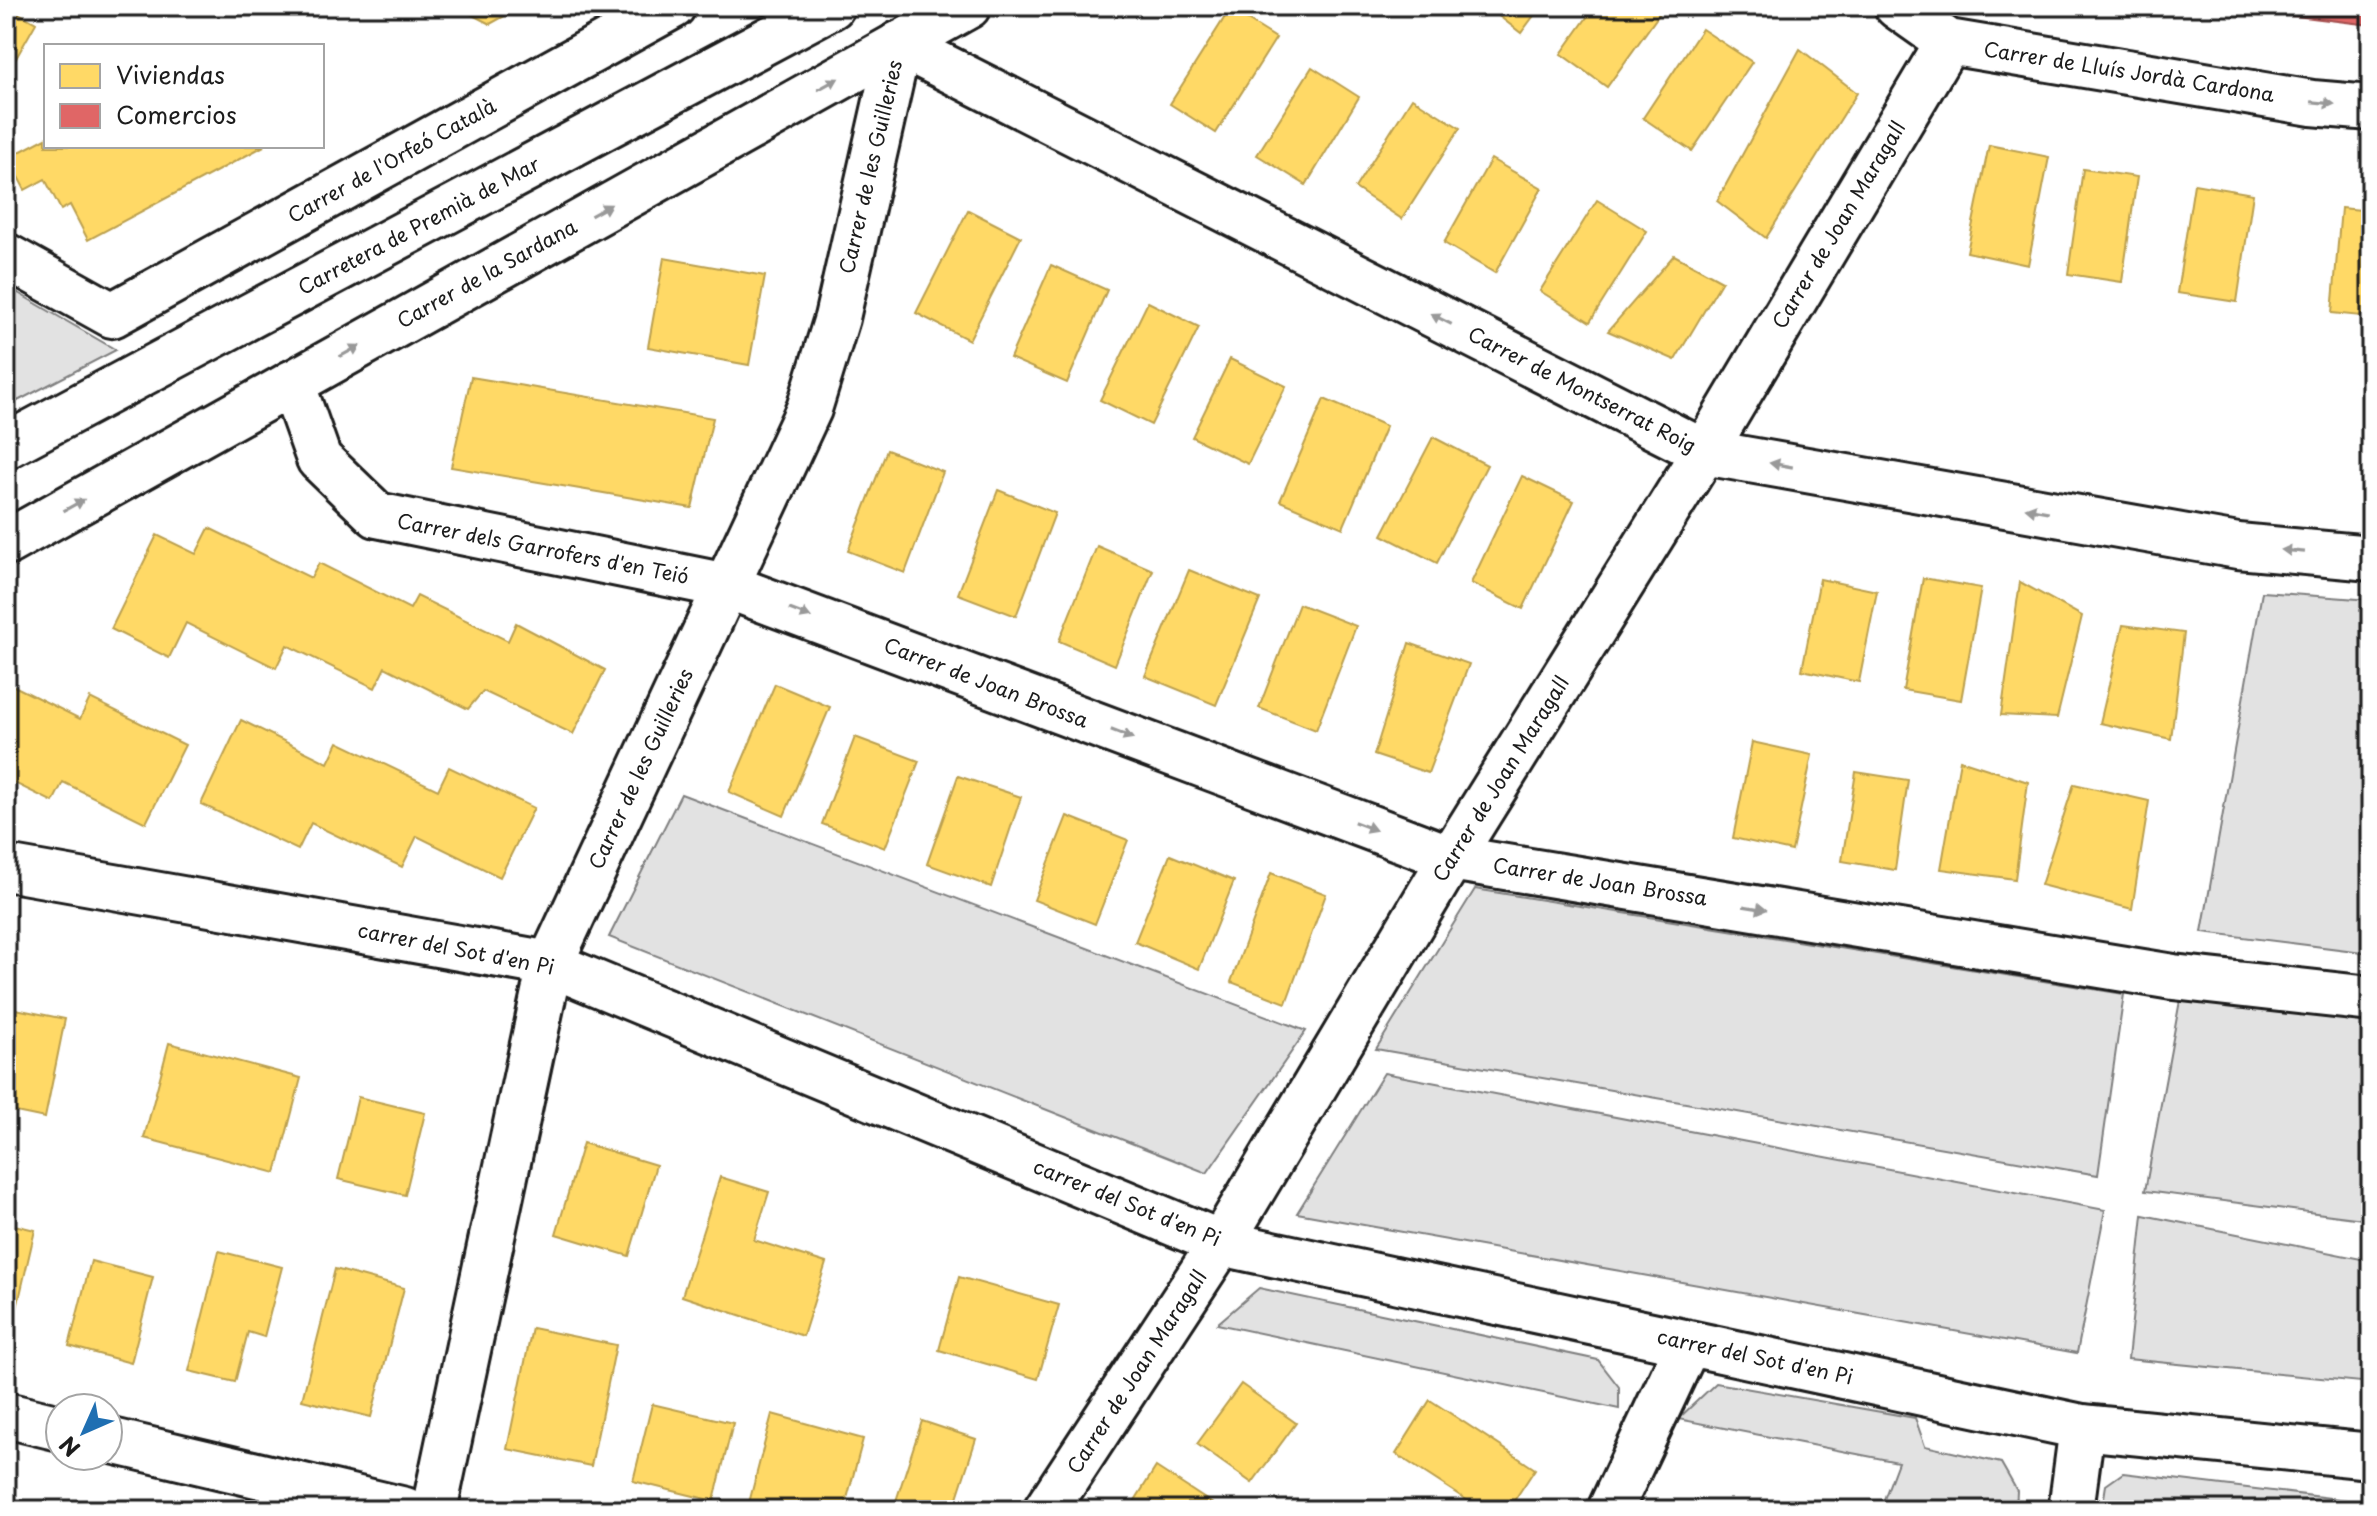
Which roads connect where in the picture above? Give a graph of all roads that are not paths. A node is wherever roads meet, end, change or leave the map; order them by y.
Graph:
1 (673, 6) edge
2 (832, 6) edge
3 (968, 6) edge
4 (1897, 6) edge
5 (1948, 42) junction
6 (899, 44) junction
7 (2371, 108) edge
8 (6, 256) edge
9 (292, 383) junction
10 (6, 446) edge
11 (1704, 452) junction
12 (6, 543) edge
13 (2371, 558) edge
14 (727, 586) junction
15 (1451, 858) junction
16 (6, 868) edge
17 (550, 964) junction
18 (2371, 999) edge
19 (1221, 1243) junction
20 (1688, 1344) junction
21 (6, 1415) edge
22 (44, 1424) edge
23 (2082, 1427) junction
24 (124, 1444) edge
25 (2371, 1456) edge
26 (405, 1510) edge
27 (434, 1510) edge
28 (1046, 1510) edge
29 (1610, 1510) edge
30 (2071, 1510) edge

1 - 8 street, Carrer de l'Orfeó Català
2 - 10 street, Carretera de Premià de Mar
3 - 6 street, Carrer de la Sardana
4 - 5 street, Carrer de Lluís Jordà Cardona
5 -> 7 street, Carrer de Lluís Jordà Cardona
5 - 11 street, Carrer de Joan Maragall
9 -> 6 street, Carrer de la Sardana
11 -> 6 street, Carrer de Montserrat Roig
6 - 14 street, Carrer de les Guilleries
12 -> 9 street, Carrer de la Sardana
9 - 14 street, Carrer dels Garrofers d'en Teió
13 -> 11 street, Carrer de Montserrat Roig
11 - 15 street, Carrer de Joan Maragall
14 -> 15 street, Carrer de Joan Brossa
14 - 17 street, Carrer de les Guilleries
15 -> 18 street, Carrer de Joan Brossa
15 - 19 street, Carrer de Joan Maragall
16 - 17 street, carrer del Sot d'en Pi
17 - 19 street, carrer del Sot d'en Pi
17 - 27 street, Carrer de les Guilleries
19 - 20 street, carrer del Sot d'en Pi
19 - 28 street, Carrer de Joan Maragall
20 - 23 street, carrer del Sot d'en Pi
20 - 29 street
21 - 22 street
23 - 25 street, carrer del Sot d'en Pi
23 - 30 street
24 - 26 street

